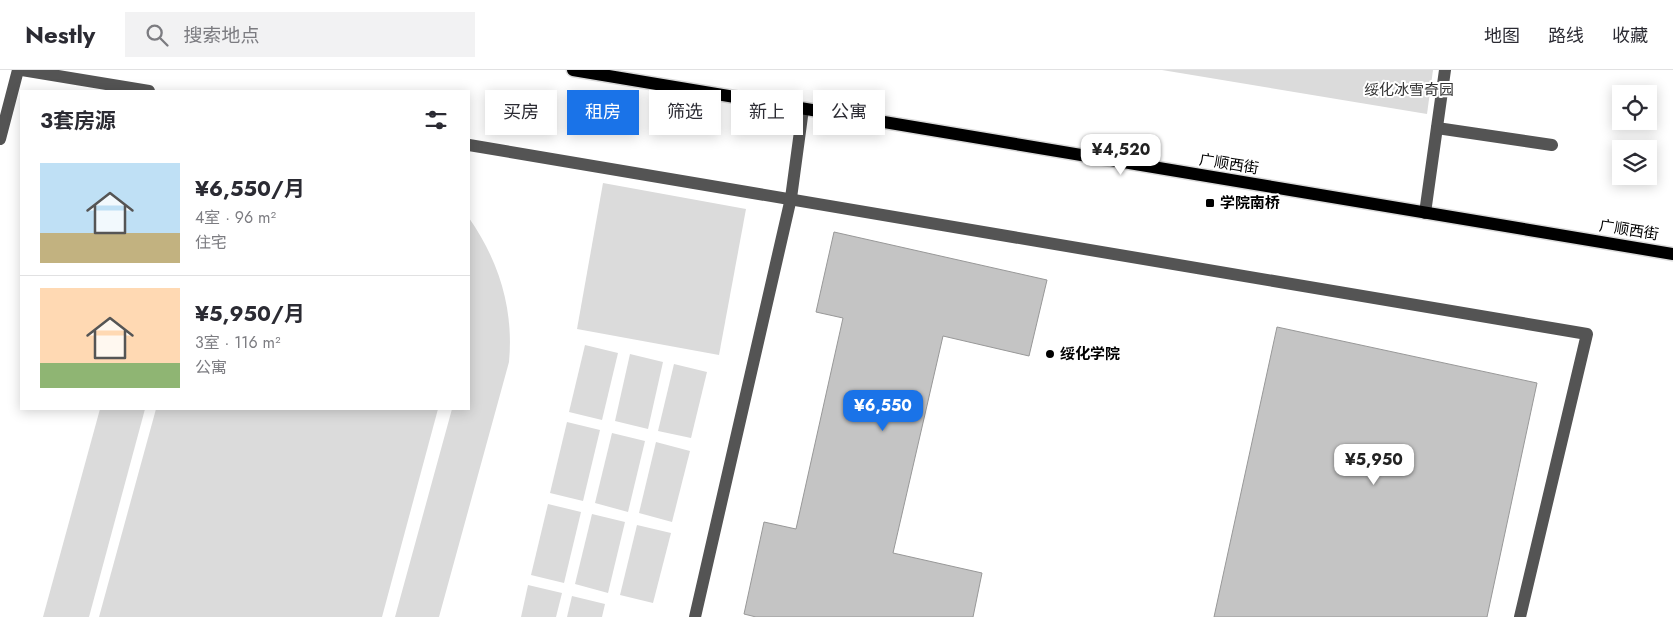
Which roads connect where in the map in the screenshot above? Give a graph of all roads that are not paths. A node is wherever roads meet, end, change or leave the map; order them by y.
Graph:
1 (18, 70) edge
2 (22, 70) edge
3 (573, 70) edge
4 (1445, 70) edge
5 (143, 90) edge
6 (731, 97) edge
7 (803, 109) edge
8 (3, 116) edge
9 (1437, 128) junction
10 (799, 135) edge
11 (0, 139) edge
12 (470, 145) edge
13 (1552, 145) dead end
14 (791, 198) junction
15 (1425, 213) junction
16 (1673, 254) edge
17 (695, 617) edge
18 (1520, 617) edge

1 - 8 lane
2 - 5 lane
3 - 6 main road, 广顺西街
4 - 9 lane
7 - 15 main road, 广顺西街
8 - 11 lane
9 - 13 lane
9 - 15 lane
10 - 14 lane
12 - 14 lane
14 - 17 lane
14 - 18 lane
15 - 16 main road, 广顺西街

